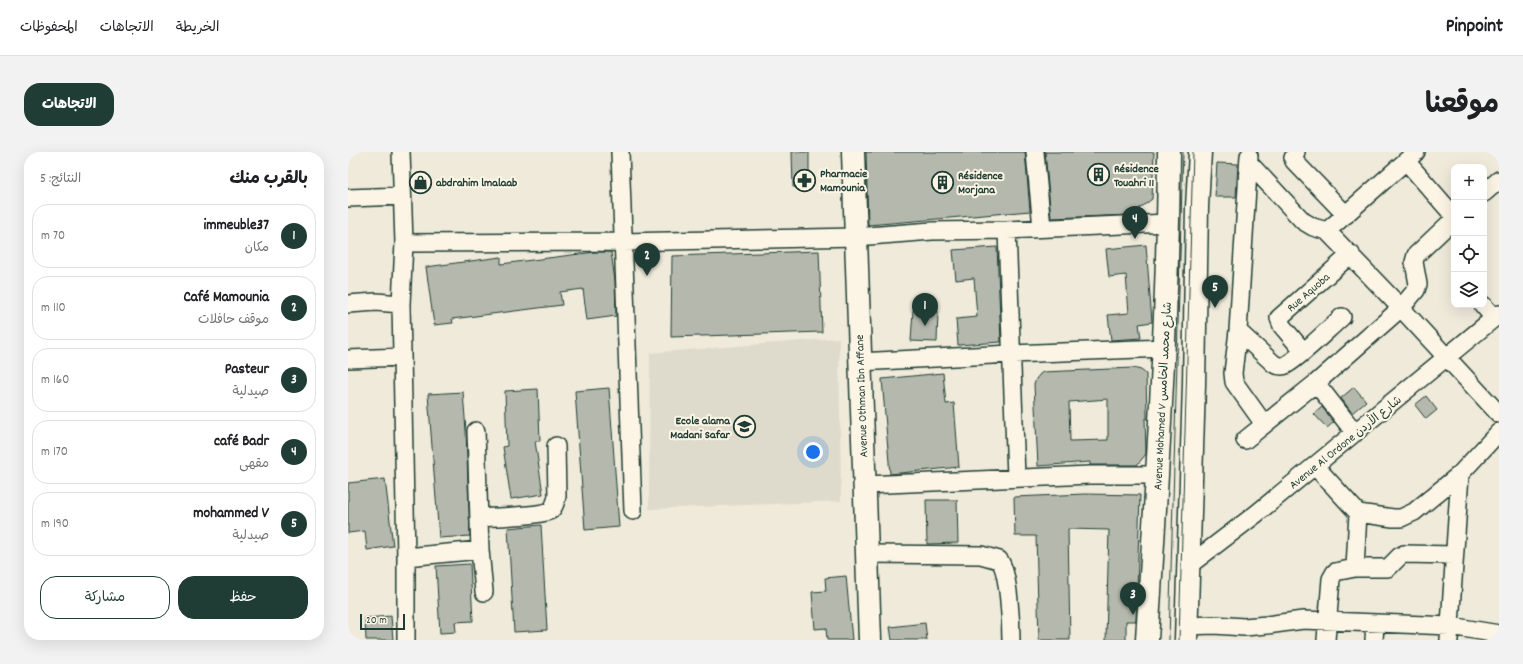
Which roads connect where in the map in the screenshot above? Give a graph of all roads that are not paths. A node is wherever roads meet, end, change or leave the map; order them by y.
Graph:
1 (401, 152) edge
2 (620, 152) edge
3 (853, 152) edge
4 (1035, 152) edge
5 (1170, 152) edge
6 (1200, 152) edge
7 (1296, 152) edge
8 (1249, 157) edge
9 (1411, 157) edge
10 (402, 196) junction
11 (348, 198) edge
12 (1451, 213) edge
13 (1346, 215) junction
14 (1451, 220) edge
15 (1169, 223) junction
16 (1042, 228) junction
17 (1007, 230) junction
18 (1328, 231) junction
19 (856, 236) junction
20 (623, 242) junction
21 (404, 243) junction
22 (1351, 254) junction
23 (348, 304) edge
24 (401, 304) junction
25 (1401, 308) junction
26 (1487, 308) edge
27 (1496, 316) edge
28 (1342, 317) dead end
29 (1238, 331) junction
30 (1165, 348) junction
31 (1303, 352) junction
32 (1011, 354) junction
33 (402, 357) junction
34 (1447, 358) junction
35 (348, 359) edge
36 (859, 362) junction
37 (1316, 383) junction
38 (1496, 405) edge
39 (1264, 424) junction
40 (476, 431) dead end
41 (1499, 432) edge
42 (1355, 433) junction
43 (1246, 440) dead end
44 (556, 446) dead end
45 (1315, 466) junction
46 (1460, 474) junction
47 (1158, 475) junction
48 (1016, 477) junction
49 (865, 485) junction
50 (633, 511) dead end
51 (1358, 513) junction
52 (479, 518) junction
53 (480, 550) junction
54 (868, 554) junction
55 (1454, 555) junction
56 (406, 557) junction
57 (1188, 566) junction
58 (1355, 568) junction
59 (484, 592) dead end
60 (1328, 621) junction
61 (1374, 632) edge
62 (1186, 633) edge
63 (1243, 633) edge
64 (1450, 633) edge
65 (1499, 634) edge
66 (406, 640) edge
67 (870, 640) edge
68 (1011, 640) edge
69 (1147, 640) edge
70 (1326, 640) edge

1 - 10 street
2 - 20 street
3 - 19 main road, Avenue Othman Ibn Affane
4 - 16 street
5 - 15 main road, Avenue Mohamed V شارع محمد الخامس
6 - 57 main road
7 - 13 street
8 - 18 street
8 - 29 street
9 - 12 street
9 - 13 street
10 - 11 street
10 - 21 street
13 - 18 street
14 - 25 street
15 - 16 street
15 - 30 main road, Avenue Mohamed V شارع محمد الخامس
16 - 17 street
17 - 19 street
17 - 32 street
18 - 22 street
19 - 20 street
19 - 36 main road, Avenue Othman Ibn Affane
20 - 21 street
20 - 50 street
21 - 24 street
22 - 25 street
22 - 31 street, Rue Aquoba
23 - 24 street
24 - 33 street
25 - 34 street
25 - 37 street
26 - 27 street
27 - 34 street, Avenue Al Ordone شارع الأردن
28 - 31 street
29 - 31 street
29 - 39 street
30 - 32 street
30 - 47 main road, Avenue Mohamed V شارع محمد الخامس
32 - 36 street
32 - 48 street
33 - 35 street
33 - 56 street
34 - 38 street
34 - 42 street, Avenue Al Ordone شارع الأردن
36 - 49 main road, Avenue Othman Ibn Affane
37 - 39 street
37 - 42 street
39 - 43 street
40 - 52 street
41 - 46 street
42 - 45 street, Avenue Al Ordone شارع الأردن
44 - 52 street
45 - 51 street
45 - 57 street, Avenue Al Ordone شارع الأردن
46 - 51 street
46 - 55 street
47 - 48 street
47 - 69 main road, Avenue Mohamed V شارع محمد الخامس
48 - 49 street
49 - 54 main road, Avenue Othman Ibn Affane
51 - 58 street
52 - 53 street
53 - 56 street
53 - 59 street
54 - 67 main road, Avenue Othman Ibn Affane
54 - 68 street
55 - 58 street
55 - 64 street
56 - 66 street
57 - 62 main road
58 - 60 street
60 - 61 street
60 - 63 street
60 - 70 street
61 - 64 street
62 - 63 street
64 - 65 street

